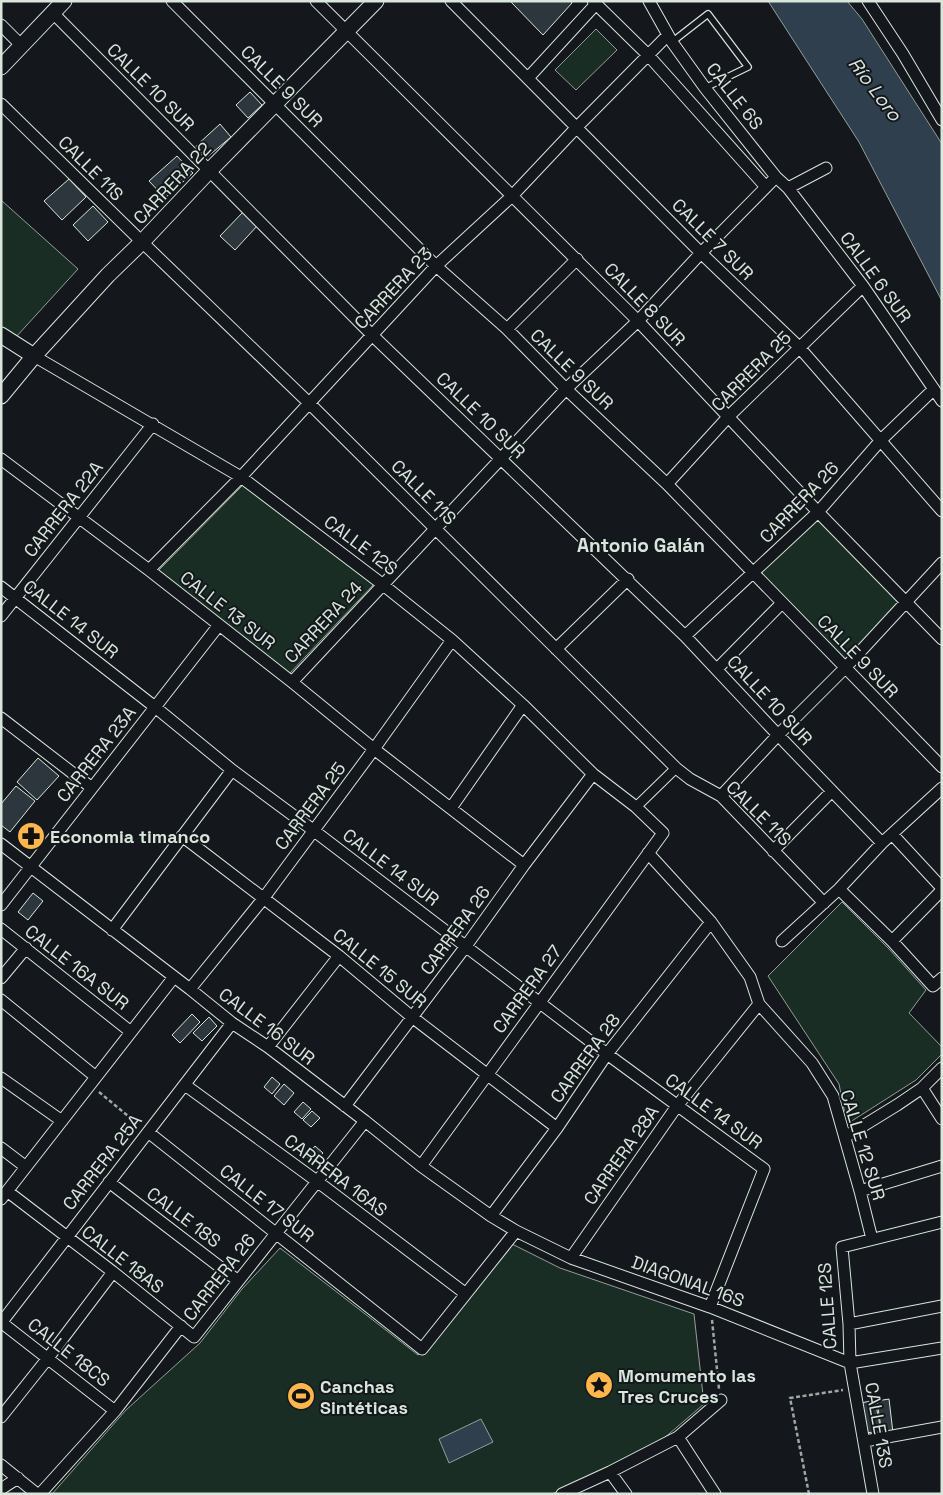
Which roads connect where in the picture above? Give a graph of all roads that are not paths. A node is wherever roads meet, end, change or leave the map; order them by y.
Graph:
1 (64, 1) edge
2 (172, 1) edge
3 (316, 1) edge
4 (376, 1) edge
5 (451, 1) edge
6 (648, 1) edge
7 (868, 1) edge
8 (594, 3) edge
9 (53, 13) junction
10 (1, 25) edge
11 (347, 31) junction
12 (669, 39) junction
13 (22, 46) junction
14 (648, 55) junction
15 (1, 67) edge
16 (528, 78) junction
17 (705, 88) junction
18 (275, 103) junction
19 (1, 104) edge
20 (942, 120) edge
21 (577, 127) junction
22 (826, 168) dead end
23 (209, 171) junction
24 (776, 177) junction
25 (766, 187) junction
26 (788, 188) junction
27 (512, 196) junction
28 (142, 242) junction
29 (701, 253) junction
30 (577, 260) junction
31 (436, 266) junction
32 (863, 286) junction
33 (638, 321) junction
34 (507, 329) junction
35 (1, 335) edge
36 (372, 335) junction
37 (799, 347) junction
38 (34, 356) junction
39 (566, 389) junction
40 (934, 389) junction
41 (1, 396) edge
42 (942, 401) edge
43 (309, 403) junction
44 (729, 416) junction
45 (153, 424) junction
46 (881, 440) junction
47 (501, 458) junction
48 (1, 459) edge
49 (241, 477) junction
50 (667, 484) junction
51 (942, 510) edge
52 (818, 512) junction
53 (79, 518) junction
54 (436, 528) junction
55 (942, 563) edge
56 (149, 570) junction
57 (753, 573) junction
58 (628, 579) junction
59 (382, 584) junction
60 (1, 587) edge
61 (15, 598) junction
62 (906, 602) junction
63 (782, 603) junction
64 (1, 616) edge
65 (219, 625) junction
66 (685, 636) junction
67 (942, 639) edge
68 (452, 640) junction
69 (556, 649) junction
70 (846, 667) junction
71 (717, 669) junction
72 (292, 682) junction
73 (523, 705) junction
74 (155, 707) junction
75 (1, 718) edge
76 (778, 735) junction
77 (374, 749) junction
78 (942, 767) edge
79 (676, 768) junction
80 (232, 770) junction
81 (593, 774) junction
82 (92, 788) junction
83 (942, 788) edge
84 (832, 792) junction
85 (721, 796) junction
86 (636, 807) junction
87 (451, 808) junction
88 (314, 830) junction
89 (662, 833) joint
90 (892, 834) junction
91 (182, 836) junction
92 (882, 843) junction
93 (1, 844) edge
94 (773, 851) junction
95 (648, 853) junction
96 (524, 865) junction
97 (31, 867) junction
98 (839, 889) junction
99 (939, 892) edge
100 (263, 899) junction
101 (824, 903) junction
102 (1, 904) edge
103 (942, 907) edge
104 (711, 922) junction
105 (1, 929) edge
106 (112, 930) junction
107 (782, 941) dead end
108 (892, 941) junction
109 (466, 946) junction
110 (26, 948) junction
111 (339, 956) junction
112 (174, 976) junction
113 (1, 978) edge
114 (942, 978) edge
115 (190, 989) junction
116 (1, 1000) edge
117 (540, 1002) junction
118 (759, 1004) junction
119 (412, 1017) junction
120 (232, 1023) junction
121 (131, 1032) junction
122 (268, 1048) junction
123 (607, 1054) junction
124 (942, 1068) edge
125 (486, 1075) junction
126 (1, 1078) edge
127 (93, 1081) junction
128 (185, 1084) junction
129 (922, 1088) junction
130 (345, 1106) junction
131 (677, 1106) junction
132 (942, 1120) edge
133 (62, 1121) junction
134 (366, 1121) junction
135 (557, 1128) junction
136 (148, 1132) junction
137 (845, 1137) junction
138 (1, 1148) edge
139 (421, 1166) junction
140 (942, 1166) edge
141 (26, 1167) junction
142 (109, 1182) junction
143 (318, 1182) junction
144 (860, 1191) junction
145 (4, 1195) edge
146 (491, 1216) junction
147 (942, 1222) edge
148 (516, 1231) junction
149 (276, 1232) junction
150 (66, 1237) junction
151 (872, 1239) junction
152 (571, 1258) junction
153 (113, 1272) junction
154 (238, 1280) junction
155 (466, 1294) junction
156 (710, 1306) junction
157 (942, 1306) edge
158 (1, 1323) edge
159 (849, 1324) junction
160 (181, 1326) junction
161 (194, 1337) joint
162 (942, 1348) edge
163 (48, 1358) junction
164 (850, 1363) junction
165 (721, 1400) road end
166 (115, 1411) junction
167 (1, 1417) edge
168 (942, 1427) edge
169 (678, 1437) junction
170 (865, 1441) junction
171 (1, 1465) edge
172 (610, 1472) junction
173 (18, 1478) junction
174 (1, 1489) edge
175 (38, 1494) edge
176 (562, 1494) edge
177 (626, 1494) edge
178 (715, 1494) edge
179 (873, 1494) edge

1 - 9 street
2 - 18 street, CALLE 9 SUR
3 - 11 street, CALLE 8 SUR
4 - 11 street, CARRERA 22
5 - 16 street, CALLE 7 SUR
6 - 12 street, CALLE 6S
7 - 20 street
8 - 14 street
8 - 16 street
9 - 13 street
9 - 23 street, CALLE 10 SUR
10 - 13 street
11 - 18 street, CARRERA 22
11 - 27 street, CALLE 8 SUR
12 - 14 street, CARRERA 23
12 - 17 street, CALLE 6S
12 - 17 lane
13 - 15 street
14 - 21 street, CARRERA 23
14 - 25 street
16 - 21 street, CALLE 7 SUR
17 - 24 street, CALLE 6S
18 - 23 street, CARRERA 22
18 - 31 street, CALLE 9 SUR
19 - 28 street, CALLE 11S
21 - 27 street, CARRERA 23
21 - 29 street, CALLE 7 SUR
22 - 26 street
23 - 28 street, CARRERA 22
23 - 36 street, CALLE 10 SUR
24 - 25 street, CARRERA 24
24 - 26 street, CALLE 6 SUR
25 - 29 street, CARRERA 24
26 - 32 street, CALLE 6 SUR
27 - 30 street, CALLE 8 SUR
27 - 31 street, CARRERA 23
28 - 38 street, CARRERA 22
28 - 43 street, CALLE 11S
29 - 33 street, CARRERA 24
29 - 37 street, CALLE 7 SUR
30 - 33 street, CALLE 8 SUR
30 - 34 street
31 - 34 street, CALLE 9 SUR
31 - 36 street, CARRERA 23
32 - 37 street, CARRERA 25
32 - 40 street, CALLE 6 SUR
33 - 39 street, CARRERA 24
33 - 44 street, CALLE 8 SUR
34 - 39 street, CALLE 9 SUR
35 - 38 street, CALLE 12S
36 - 43 street, CARRERA 23
36 - 47 street, CALLE 10 SUR
37 - 44 street, CARRERA 25
37 - 46 street, CALLE 7 SUR
38 - 41 street, CARRERA 22
38 - 45 street, CALLE 12S
39 - 47 street, CARRERA 24
39 - 50 street, CALLE 9 SUR
40 - 42 street, CALLE 6 SUR
40 - 46 street, CARRERA 26
43 - 49 street, CARRERA 23
43 - 54 street, CALLE 11S
44 - 50 street, CARRERA 25
44 - 52 street, CALLE 8 SUR
45 - 49 street, CALLE 12S
45 - 53 street, CARRERA 22A
46 - 51 street, CALLE 7 SUR
46 - 52 street, CARRERA 26
47 - 54 street, CARRERA 24
47 - 58 street, CALLE 10 SUR
48 - 53 street, CALLE 13 SUR
49 - 56 street, CARRERA 23
49 - 59 street, CALLE 12S
50 - 57 street, CALLE 9 SUR
52 - 57 street, CARRERA 26
52 - 62 street, CALLE 8 SUR
53 - 56 street, CALLE 13 SUR
53 - 61 street, CARRERA 22A
54 - 59 street, CARRERA 24
54 - 69 street, CALLE 11S
55 - 62 street
56 - 65 street, CALLE 13 SUR
57 - 63 street, CALLE 9 SUR
57 - 66 street, CARRERA 26
58 - 66 street, CALLE 10 SUR
58 - 69 street
59 - 68 street, CALLE 12S
59 - 72 street, CARRERA 24
60 - 61 street, CALLE 14 SUR
61 - 64 street, CARRERA 22A
61 - 74 street, CALLE 14 SUR
62 - 67 street, CALLE 8 SUR
62 - 70 street
63 - 70 street, CALLE 9 SUR
63 - 71 street
65 - 72 street, CALLE 13 SUR
65 - 74 street, CARRERA 23A
66 - 71 street, CALLE 10 SUR
68 - 73 street, CALLE 12S
68 - 77 street, CARRERA 25
69 - 79 street, CALLE 11S
70 - 76 street
70 - 78 street, CALLE 9 SUR
71 - 76 street, CALLE 10 SUR
72 - 77 street, CALLE 13 SUR
73 - 81 street, CALLE 12S
73 - 87 street
74 - 80 street, CALLE 14 SUR
74 - 82 street, CARRERA 23A
75 - 82 street
76 - 84 street, CALLE 10 SUR
76 - 85 street
77 - 87 street, CALLE 13 SUR
77 - 88 street, CARRERA 25
79 - 85 street, CALLE 11S
79 - 86 street
80 - 88 street, CALLE 14 SUR
80 - 91 street
81 - 86 street, CALLE 12S
81 - 96 street, CARRERA 26
82 - 97 street, CARRERA 23A
83 - 90 street
84 - 92 street, CALLE 10 SUR
84 - 94 street
85 - 94 street, CALLE 11S
86 - 89 street, CALLE 12S
87 - 96 street, CALLE 13 SUR
88 - 100 street, CARRERA 25
88 - 109 street, CALLE 14 SUR
89 - 95 street, CARRERA 27
90 - 92 street
90 - 99 street
91 - 100 street, CALLE 15 SUR
91 - 106 street
92 - 98 street
93 - 97 street, CALLE 16 SUR
94 - 101 street, CALLE 11S
95 - 104 street, CALLE 12 SUR
95 - 117 street, CARRERA 27
96 - 109 street, CARRERA 26
97 - 102 street, CARRERA 23A
97 - 106 street, CALLE 16 SUR
98 - 101 street
98 - 108 street
99 - 103 street
99 - 108 street
100 - 111 street, CALLE 15 SUR
100 - 115 street, CARRERA 25
101 - 107 street
104 - 118 street, CALLE 12 SUR
104 - 123 street, CARRERA 28
105 - 110 street, CALLE 16A SUR
106 - 112 street, CALLE 16 SUR
108 - 114 street
109 - 117 street, CALLE 14 SUR
109 - 119 street, CARRERA 26
110 - 113 street
110 - 121 street, CALLE 16A SUR
111 - 119 street, CALLE 15 SUR
111 - 122 street
112 - 115 street, CALLE 16 SUR
112 - 121 street
115 - 120 street, CALLE 16 SUR
116 - 127 street
117 - 123 street, CALLE 14 SUR
117 - 125 street, CARRERA 27
118 - 131 street, CARRERA 28A
118 - 137 street, CALLE 12 SUR
119 - 125 street, CALLE 15 SUR
119 - 130 street, CARRERA 26
120 - 122 street, CALLE 16 SUR
120 - 128 street, CARRERA 25A
121 - 127 street
122 - 130 street, CALLE 16 SUR
123 - 131 street, CALLE 14 SUR
123 - 135 street, CARRERA 28
124 - 129 street
125 - 135 street, CALLE 15 SUR
125 - 139 street, CARRERA 27
126 - 133 street
127 - 133 street
128 - 136 street, CARRERA 25A
128 - 143 street, CARRERA 16AS
129 - 132 street
129 - 137 street
130 - 134 street, CALLE 16 SUR
131 - 152 street, CARRERA 28A
131 - 156 street, CALLE 14 SUR
133 - 141 street
134 - 139 street, CALLE 16 SUR
134 - 143 street, CARRERA 26
135 - 146 street, CARRERA 28
136 - 142 street, CARRERA 25A
136 - 149 street, CALLE 17 SUR
137 - 144 street, CALLE 12 SUR
138 - 141 street
139 - 146 street, CALLE 16 SUR
140 - 144 street
141 - 145 street
142 - 150 street, CARRERA 25A
142 - 154 street, CALLE 18S
143 - 149 street, CARRERA 26
143 - 155 street, CARRERA 16AS
144 - 151 street, CALLE 12 SUR
145 - 150 street, CALLE 18AS
146 - 148 street, CALLE 16 SUR
147 - 151 street
148 - 152 street, DIAGONAL 16S
148 - 155 street
149 - 154 street, CARRERA 26
149 - 155 street, CALLE 17 SUR
150 - 153 street, CALLE 18AS
150 - 158 street, CARRERA 25A
151 - 159 street, CALLE 12S
152 - 156 street, DIAGONAL 16S
153 - 160 street, CALLE 18AS
153 - 163 street
154 - 161 street, CARRERA 26
156 - 164 street, DIAGONAL 16S
157 - 159 street
158 - 163 street, CALLE 18CS
159 - 164 street, CALLE 12S
160 - 161 street, CALLE 18AS
160 - 166 street, CARRERA 26
162 - 164 street
163 - 166 street, CALLE 18CS
163 - 167 street
164 - 170 street, CALLE 13S
165 - 169 street
166 - 175 street, CARRERA 26
168 - 170 street
169 - 172 street
169 - 178 street
170 - 179 street, CALLE 13S
171 - 173 street
172 - 176 street
172 - 177 street
173 - 174 street
173 - 175 street

